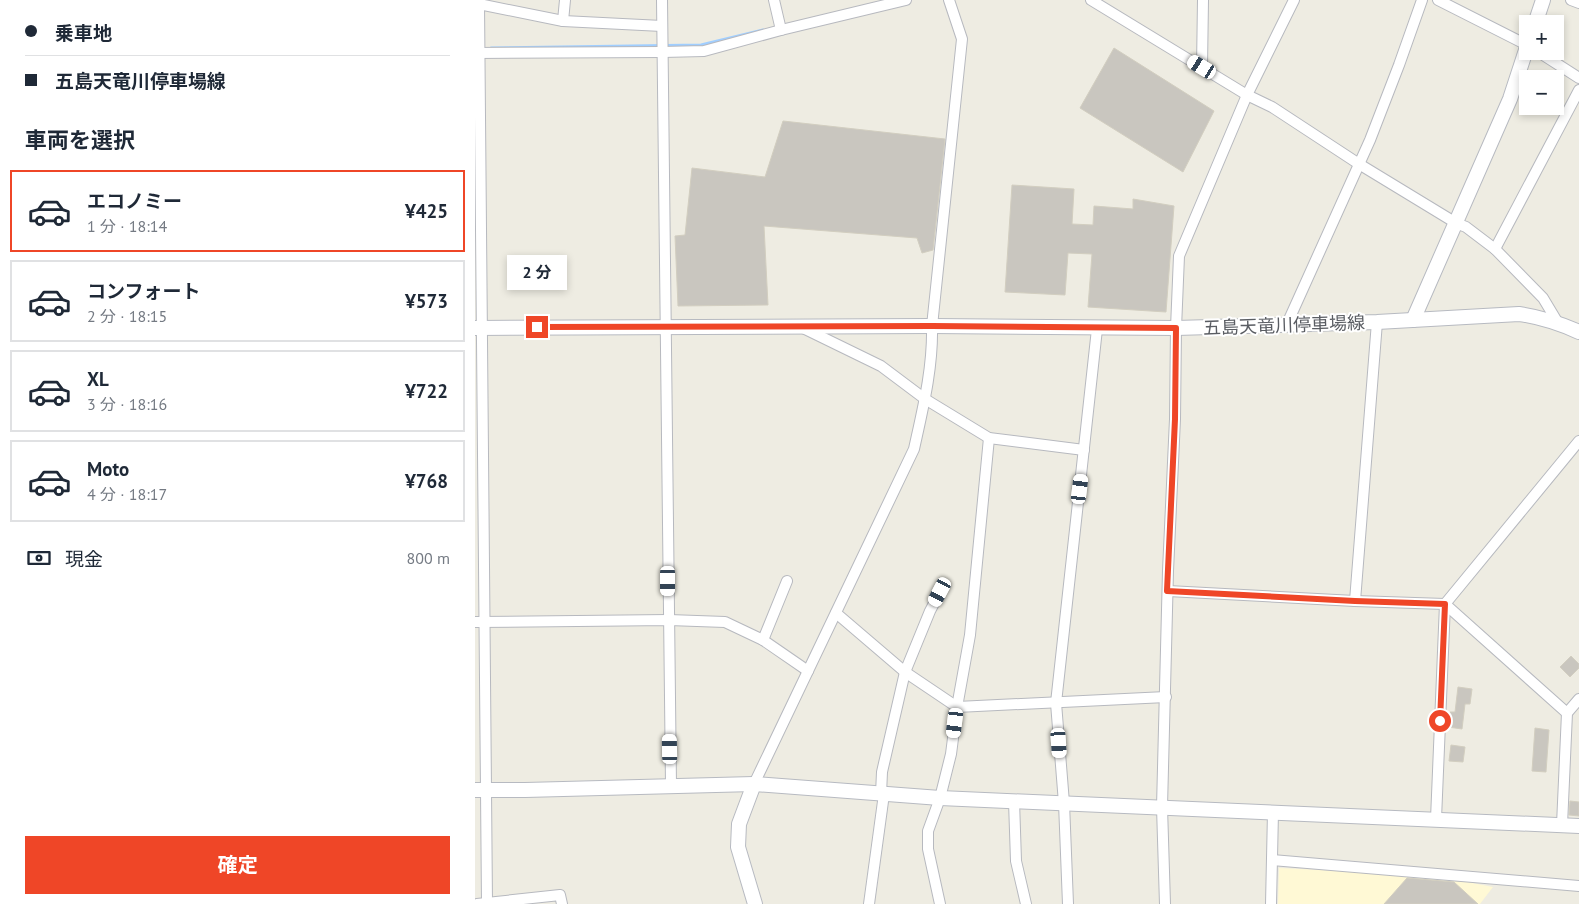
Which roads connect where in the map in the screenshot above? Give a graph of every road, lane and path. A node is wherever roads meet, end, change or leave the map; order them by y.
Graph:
1 (565, 0) edge
2 (662, 0) edge
3 (774, 0) edge
4 (906, 0) edge
5 (949, 0) edge
6 (1091, 0) edge
7 (1203, 0) edge
8 (1294, 0) edge
9 (1422, 0) edge
10 (1438, 0) edge
11 (1543, 0) edge
12 (1571, 0) edge
13 (477, 3) edge
14 (1579, 3) edge
15 (1538, 15) edge
16 (563, 21) junction
17 (662, 26) junction
18 (781, 30) junction
19 (1519, 42) edge
20 (663, 52) junction
21 (477, 53) edge
22 (1523, 60) edge
23 (1551, 60) edge
24 (1202, 67) junction
25 (1579, 78) edge
26 (1579, 90) edge
27 (1247, 95) junction
28 (1359, 164) junction
29 (1456, 223) junction
30 (1495, 249) junction
31 (1413, 320) junction
32 (1377, 322) junction
33 (1558, 323) junction
34 (1287, 324) junction
35 (666, 326) junction
36 (799, 326) junction
37 (932, 326) junction
38 (479, 328) edge
39 (1176, 328) junction
40 (1097, 329) junction
41 (1579, 332) edge
42 (925, 399) junction
43 (989, 438) junction
44 (1579, 441) edge
45 (1084, 450) junction
46 (787, 581) dead end
47 (1167, 591) junction
48 (940, 592) dead end
49 (1355, 601) junction
50 (1445, 604) junction
51 (836, 613) junction
52 (669, 620) junction
53 (480, 622) edge
54 (763, 640) junction
55 (808, 671) junction
56 (905, 672) junction
57 (1165, 697) junction
58 (1579, 699) edge
59 (1056, 703) junction
60 (957, 707) junction
61 (1567, 714) junction
62 (754, 784) junction
63 (671, 785) junction
64 (481, 790) edge
65 (882, 794) junction
66 (940, 798) junction
67 (1014, 801) junction
68 (1063, 803) junction
69 (1162, 807) junction
70 (1273, 812) junction
71 (1436, 819) junction
72 (1562, 825) junction
73 (1579, 826) edge
74 (1272, 860) junction
75 (1579, 886) edge
76 (487, 903) edge
77 (477, 904) edge
78 (562, 904) edge
79 (755, 904) edge
80 (869, 904) edge
81 (940, 904) edge
82 (1026, 904) edge
83 (1068, 904) edge
84 (1165, 904) edge
85 (1271, 904) edge

1 - 16 street
2 - 17 street
3 - 18 street
4 - 18 street
5 - 37 street
6 - 24 street
7 - 24 street
8 - 27 street
9 - 28 street
10 - 19 street
11 - 15 street
12 - 14 street
13 - 16 street
13 - 21 street
16 - 17 street
17 - 20 street
18 - 20 street
20 - 21 street
20 - 35 street
21 - 38 street
22 - 29 street
23 - 25 street
24 - 27 street
26 - 30 street
27 - 28 street
27 - 39 street
28 - 29 street
28 - 34 street
29 - 30 street
29 - 31 street
30 - 33 street
31 - 32 street, 五島天竜川停車場線
31 - 33 street, 五島天竜川停車場線
32 - 34 street, 五島天竜川停車場線
32 - 49 street
33 - 41 street, 五島天竜川停車場線
34 - 39 street, 五島天竜川停車場線
35 - 36 street, 五島天竜川停車場線
35 - 38 street, 五島天竜川停車場線
35 - 52 street
36 - 37 street, 五島天竜川停車場線
36 - 42 street
37 - 40 street, 五島天竜川停車場線
37 - 42 street
38 - 53 street
39 - 40 street, 五島天竜川停車場線
39 - 47 street
40 - 45 street
42 - 43 street
42 - 51 street
43 - 45 street
43 - 60 street
44 - 50 street
45 - 59 street
46 - 54 street
47 - 49 street
47 - 57 street
48 - 56 street
49 - 50 street
50 - 61 street
50 - 71 street
51 - 55 street
51 - 56 street
52 - 53 street
52 - 54 street
52 - 63 street
53 - 64 street
54 - 55 street
55 - 62 street
56 - 60 street
56 - 65 street
57 - 59 street
57 - 69 street
58 - 61 street
59 - 60 street
59 - 68 street
60 - 66 street
61 - 72 street
62 - 63 street
62 - 65 street
62 - 79 street
63 - 64 street
64 - 76 street
65 - 66 street
65 - 80 street
66 - 67 street
66 - 81 street
67 - 68 street
67 - 82 street
68 - 69 street
68 - 83 street
69 - 70 street
69 - 84 street
70 - 71 street
70 - 74 street
71 - 72 street
72 - 73 street
74 - 75 street
74 - 85 street
76 - 77 street
76 - 78 street

